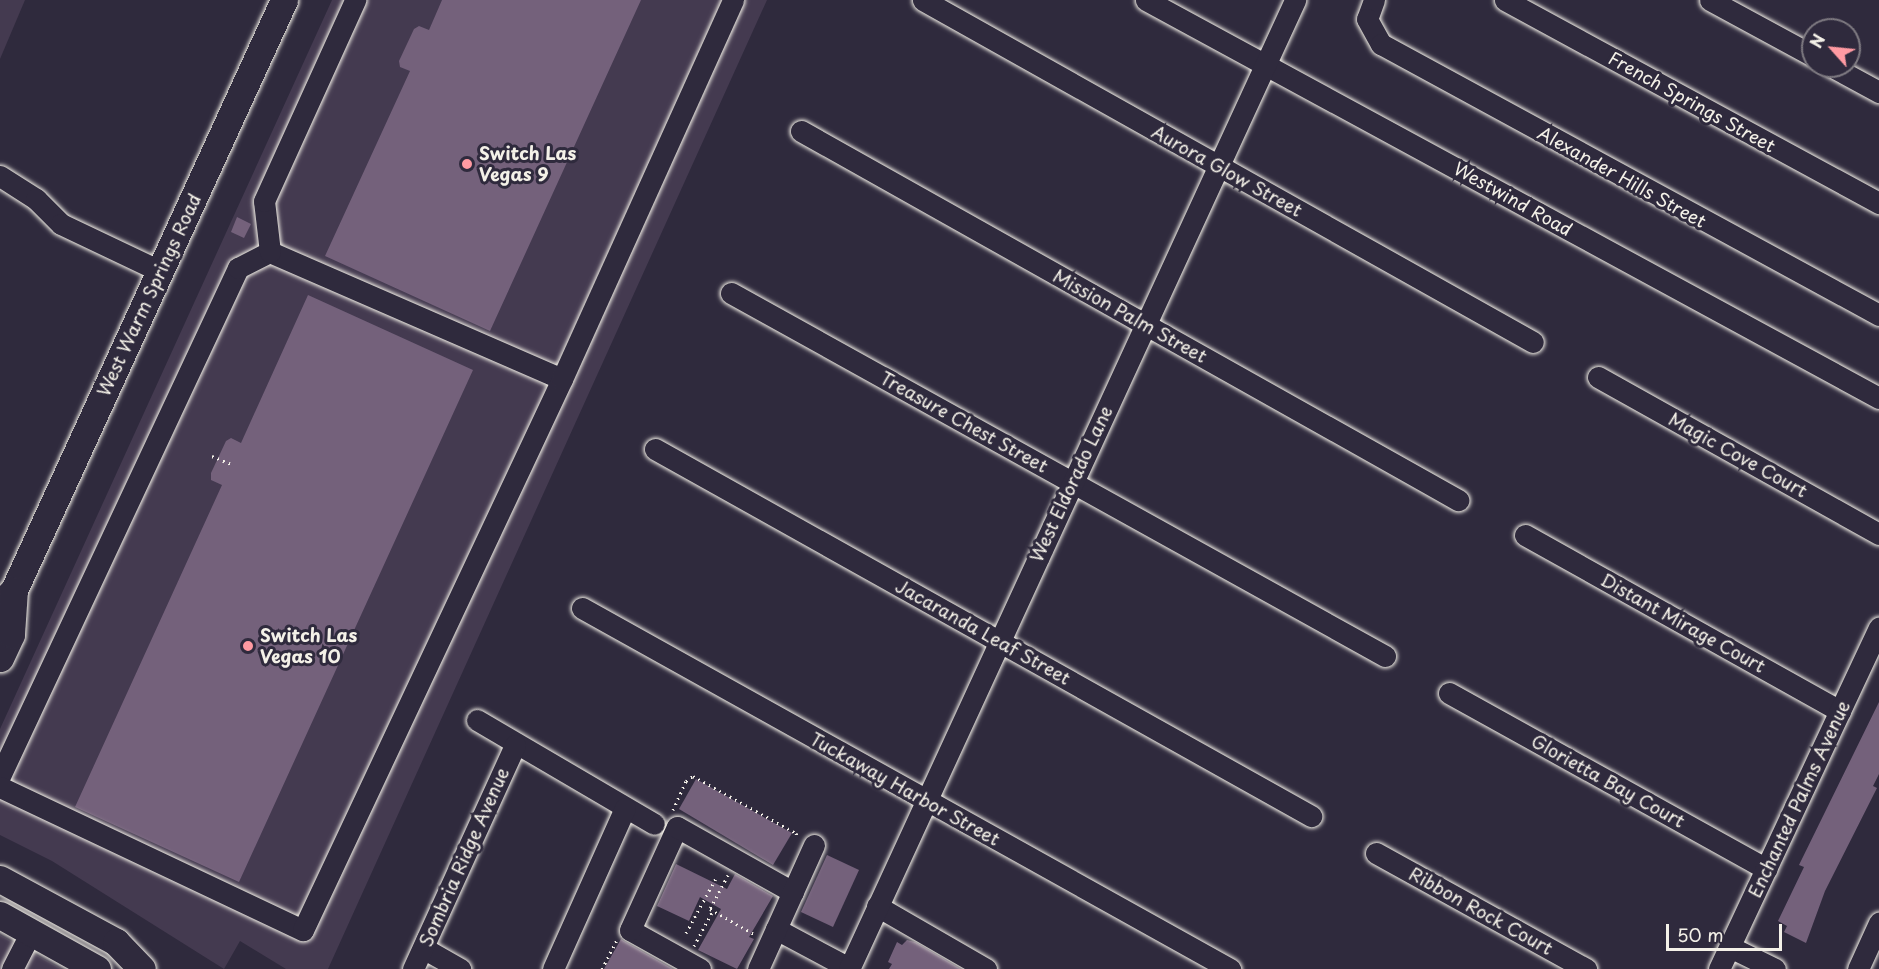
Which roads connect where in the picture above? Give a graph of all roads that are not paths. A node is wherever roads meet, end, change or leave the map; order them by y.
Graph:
1 (284, 0) edge
2 (355, 0) edge
3 (733, 0) edge
4 (923, 0) edge
5 (1146, 0) edge
6 (1295, 0) edge
7 (1374, 0) edge
8 (1505, 0) edge
9 (1710, 0) edge
10 (1173, 6) edge
11 (1801, 49) edge
12 (1265, 64) junction
13 (1853, 78) edge
14 (1879, 92) edge
15 (801, 131) dead end
16 (1218, 166) junction
17 (0, 176) edge
18 (1879, 203) edge
19 (270, 252) junction
20 (160, 271) junction
21 (731, 293) dead end
22 (1879, 315) edge
23 (1145, 324) junction
24 (1533, 342) dead end
25 (1598, 377) dead end
26 (562, 379) junction
27 (1879, 398) edge
28 (655, 449) dead end
29 (1072, 482) junction
30 (1458, 500) dead end
31 (1879, 534) edge
32 (1525, 535) dead end
33 (7, 597) edge
34 (582, 608) dead end
35 (1879, 628) edge
36 (999, 641) junction
37 (1385, 656) dead end
38 (0, 658) edge
39 (1449, 693) dead end
40 (1840, 711) junction
41 (477, 720) dead end
42 (515, 745) junction
43 (0, 776) edge
44 (0, 787) edge
45 (926, 801) junction
46 (625, 808) junction
47 (1311, 816) dead end
48 (654, 824) dead end
49 (814, 845) road end
50 (1376, 853) dead end
51 (1766, 869) junction
52 (0, 879) edge
53 (793, 892) junction
54 (877, 906) junction
55 (0, 915) edge
56 (1879, 923) edge
57 (31, 932) junction
58 (768, 932) junction
59 (1730, 946) junction
60 (423, 948) junction
61 (693, 965) edge
62 (12, 969) edge
63 (97, 969) edge
64 (142, 969) edge
65 (413, 969) edge
66 (460, 969) edge
67 (553, 969) edge
68 (758, 969) edge
69 (849, 969) edge
70 (986, 969) edge
71 (1230, 969) edge
72 (1586, 969) edge
73 (1719, 969) edge
74 (1775, 969) edge
75 (1858, 969) edge

1 - 20 main road, West Warm Springs Road
2 - 19 street
3 - 26 street
4 - 16 street, Aurora Glow Street
5 - 10 street, Westwind Road
6 - 12 street, West Eldorado Lane
7 - 22 street, Alexander Hills Street
8 - 18 street, French Springs Street
9 - 11 street
10 - 12 street, Westwind Road
12 - 16 street, West Eldorado Lane
12 - 27 street, Westwind Road
13 - 14 street
15 - 23 street, Mission Palm Street
16 - 23 street, West Eldorado Lane
16 - 24 street, Aurora Glow Street
17 - 20 street
19 - 26 street
19 - 43 street
20 - 33 main road, West Warm Springs Road
21 - 29 street, Treasure Chest Street
23 - 29 street, West Eldorado Lane
23 - 30 street, Mission Palm Street
25 - 31 street, Magic Cove Court
26 - 44 street
28 - 36 street, Jacaranda Leaf Street
29 - 36 street, West Eldorado Lane
29 - 37 street, Treasure Chest Street
32 - 40 street, Distant Mirage Court
33 - 38 main road, West Warm Springs Road
34 - 45 street, Tuckaway Harbor Street
35 - 40 street, Enchanted Palms Avenue
36 - 45 street, West Eldorado Lane
36 - 47 street, Jacaranda Leaf Street
39 - 51 street, Glorietta Bay Court
40 - 51 street, Enchanted Palms Avenue
41 - 42 street
42 - 46 street
42 - 60 street, Sombria Ridge Avenue
45 - 54 street, West Eldorado Lane
45 - 71 street, Tuckaway Harbor Street
46 - 48 street
46 - 67 street
49 - 53 street
50 - 72 street, Ribbon Rock Court
51 - 59 street, Enchanted Palms Avenue
52 - 64 main road
53 - 58 street
53 - 61 street
54 - 69 street, West Eldorado Lane
54 - 70 street
55 - 57 main road
56 - 75 street
57 - 62 street
57 - 63 main road
58 - 68 street
58 - 69 street
59 - 73 street, Enchanted Palms Avenue
59 - 74 street
60 - 65 street, Sombria Ridge Avenue
60 - 66 street

